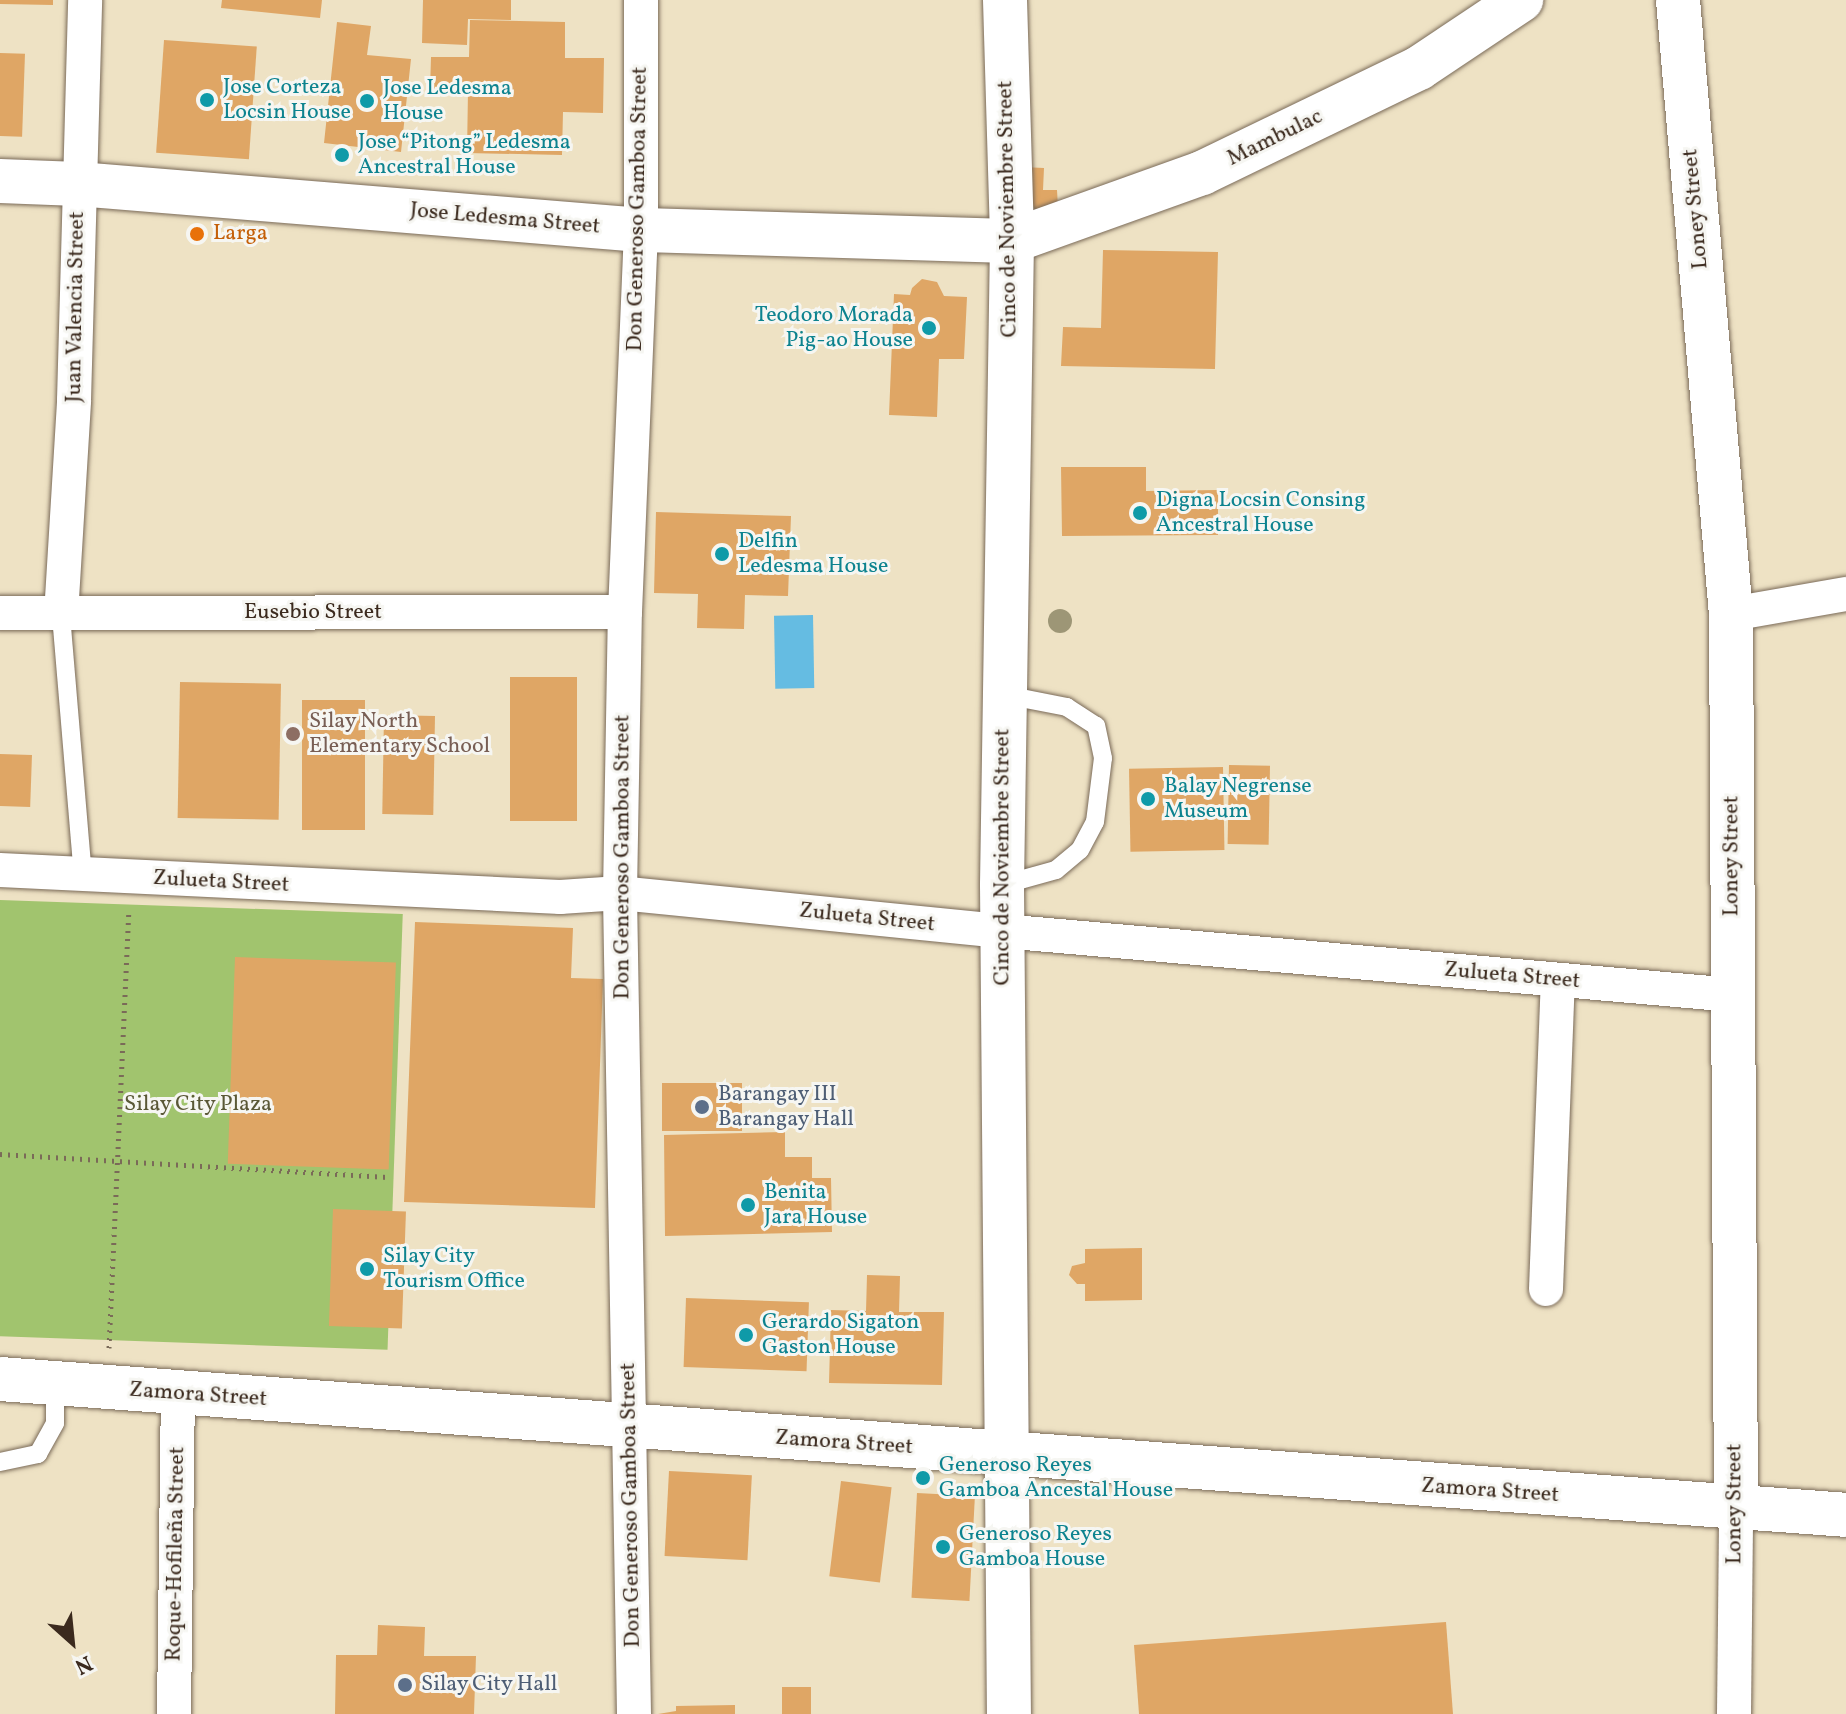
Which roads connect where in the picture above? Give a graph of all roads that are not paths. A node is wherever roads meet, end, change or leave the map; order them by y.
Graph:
1 (85, 0) edge
2 (641, 0) edge
3 (1005, 0) edge
4 (1521, 0) edge
5 (1678, 0) edge
6 (0, 181) edge
7 (78, 184) junction
8 (641, 230) junction
9 (1012, 241) junction
10 (1846, 594) edge
11 (625, 612) junction
12 (0, 613) edge
13 (1731, 614) junction
14 (61, 615) junction
15 (1004, 695) junction
16 (0, 870) edge
17 (83, 875) junction
18 (1002, 885) junction
19 (620, 893) junction
20 (1002, 931) junction
21 (1558, 980) junction
22 (1733, 995) junction
23 (1546, 1289) dead end
24 (0, 1379) edge
25 (55, 1383) junction
26 (178, 1393) junction
27 (630, 1427) junction
28 (1006, 1455) junction
29 (0, 1462) edge
30 (1736, 1509) junction
31 (1846, 1515) edge
32 (174, 1714) edge
33 (634, 1714) edge
34 (1009, 1714) edge
35 (1734, 1714) edge

1 - 7 street, Juan Valencia Street
2 - 8 street, Don Generoso Gamboa Street
3 - 9 street, Cinco de Noviembre Street
4 - 9 street, Mambulac
5 - 13 street, Loney Street
6 - 7 street, Jose Ledesma Street
7 - 8 street, Jose Ledesma Street
7 - 14 street, Juan Valencia Street
8 - 9 street, Jose Ledesma Street
8 - 11 street, Don Generoso Gamboa Street
9 - 15 street, Cinco de Noviembre Street
10 - 13 street
11 - 14 street, Eusebio Street
11 - 19 street, Don Generoso Gamboa Street
12 - 14 street, Eusebio Street
13 - 22 street, Loney Street
14 - 17 lane
15 - 18 street, Cinco de Noviembre Street
15 - 18 lane
16 - 17 street, Zulueta Street
17 - 19 street, Zulueta Street
18 - 20 street, Cinco de Noviembre Street
19 - 20 street, Zulueta Street
19 - 27 street, Don Generoso Gamboa Street
20 - 21 street, Zulueta Street
20 - 28 street, Cinco de Noviembre Street
21 - 22 street, Zulueta Street
21 - 23 street
22 - 30 street, Loney Street
24 - 25 street, Zamora Street
25 - 26 street, Zamora Street
25 - 29 lane
26 - 27 street, Zamora Street
26 - 32 street, Roque-Hofileña Street
27 - 28 street, Zamora Street
27 - 33 street, Don Generoso Gamboa Street
28 - 30 street, Zamora Street
28 - 34 street, Cinco de Noviembre Street
30 - 31 street, Zamora Street
30 - 35 street, Loney Street

